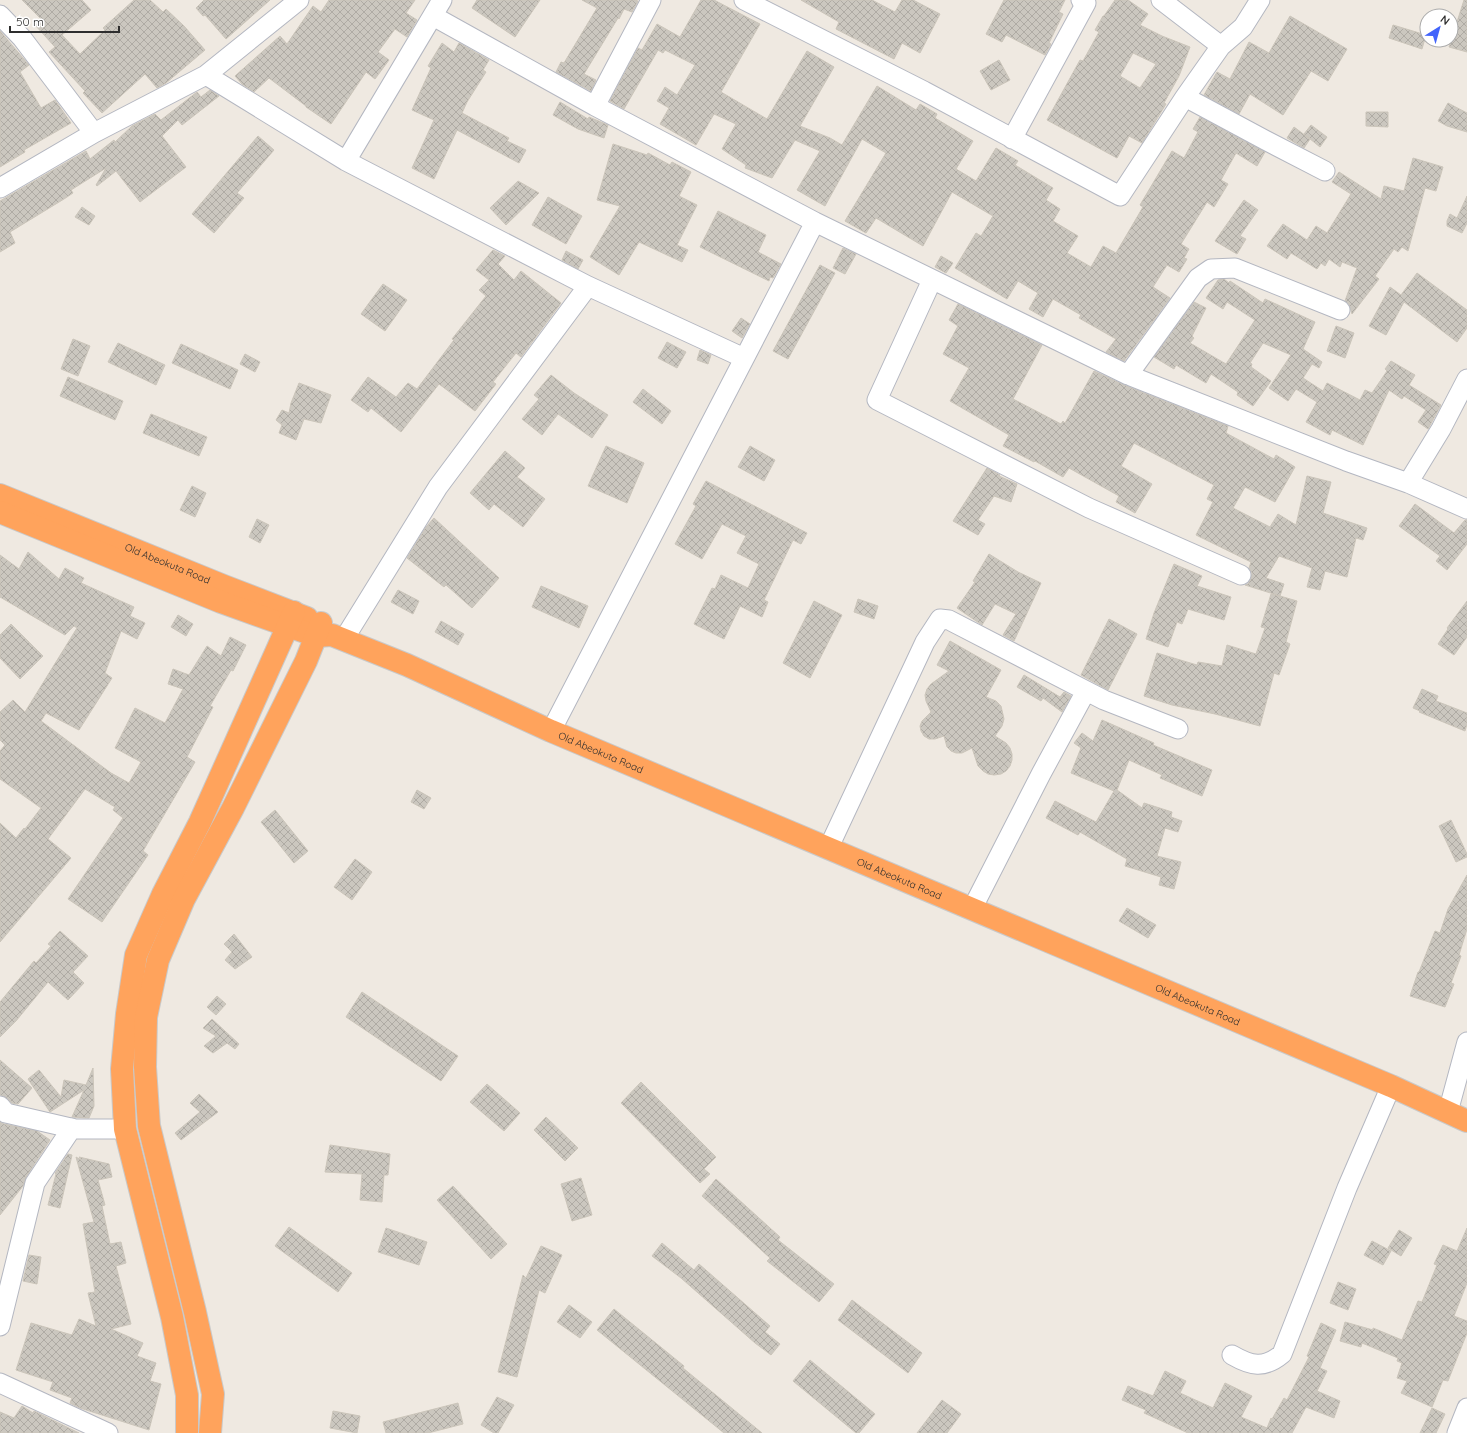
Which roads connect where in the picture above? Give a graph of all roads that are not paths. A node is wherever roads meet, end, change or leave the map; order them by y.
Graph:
1 (299, 0) edge
2 (442, 0) edge
3 (651, 0) edge
4 (744, 0) edge
5 (1081, 0) edge
6 (1161, 0) edge
7 (1260, 0) edge
8 (0, 16) edge
9 (433, 16) junction
10 (1221, 46) junction
11 (206, 75) junction
12 (1185, 97) junction
13 (595, 106) junction
14 (94, 133) junction
15 (1012, 139) junction
16 (346, 161) junction
17 (1325, 171) dead end
18 (0, 188) edge
19 (815, 222) junction
20 (932, 280) junction
21 (588, 286) junction
22 (1340, 310) dead end
23 (744, 358) junction
24 (1128, 375) junction
25 (1467, 379) edge
26 (1408, 483) junction
27 (0, 495) edge
28 (1467, 509) edge
29 (0, 512) edge
30 (1241, 575) dead end
31 (284, 619) junction
32 (328, 634) junction
33 (1086, 691) junction
34 (1178, 729) dead end
35 (551, 731) junction
36 (828, 849) junction
37 (972, 909) junction
38 (1467, 1042) edge
39 (1391, 1086) junction
40 (0, 1106) edge
41 (1458, 1117) edge
42 (72, 1128) junction
43 (125, 1129) junction
44 (0, 1326) edge
45 (1232, 1356) dead end
46 (0, 1383) edge
47 (1467, 1408) edge
48 (100, 1431) edge
49 (187, 1433) edge
50 (210, 1433) edge
51 (1457, 1433) edge

1 - 11 street
2 - 9 street
3 - 13 street
4 - 15 street
5 - 15 street
6 - 10 street
7 - 10 street
8 - 14 street
9 - 13 street
9 - 16 street
10 - 12 street
11 - 14 street
11 - 16 street
12 - 15 street
12 - 17 street
13 - 19 street
14 - 18 street
16 - 21 street
19 - 20 street
19 - 23 street
20 - 24 street
20 - 30 street
21 - 23 street
21 - 32 street
22 - 24 street
23 - 35 street
24 - 26 street
25 - 26 street
26 - 28 street
27 - 31 highway, Old Abeokuta Road
29 - 31 highway, Old Abeokuta Road
31 - 32 highway, Old Abeokuta Road
31 - 43 highway
32 - 35 highway, Old Abeokuta Road
32 - 50 highway
33 - 34 street
33 - 36 street
33 - 37 street
35 - 36 highway, Old Abeokuta Road
36 - 37 highway, Old Abeokuta Road
37 - 39 highway, Old Abeokuta Road
38 - 41 street
39 - 41 highway, Old Abeokuta Road
39 - 45 street
40 - 42 street
42 - 43 street
42 - 44 street
43 - 49 highway
46 - 48 street
47 - 51 street

